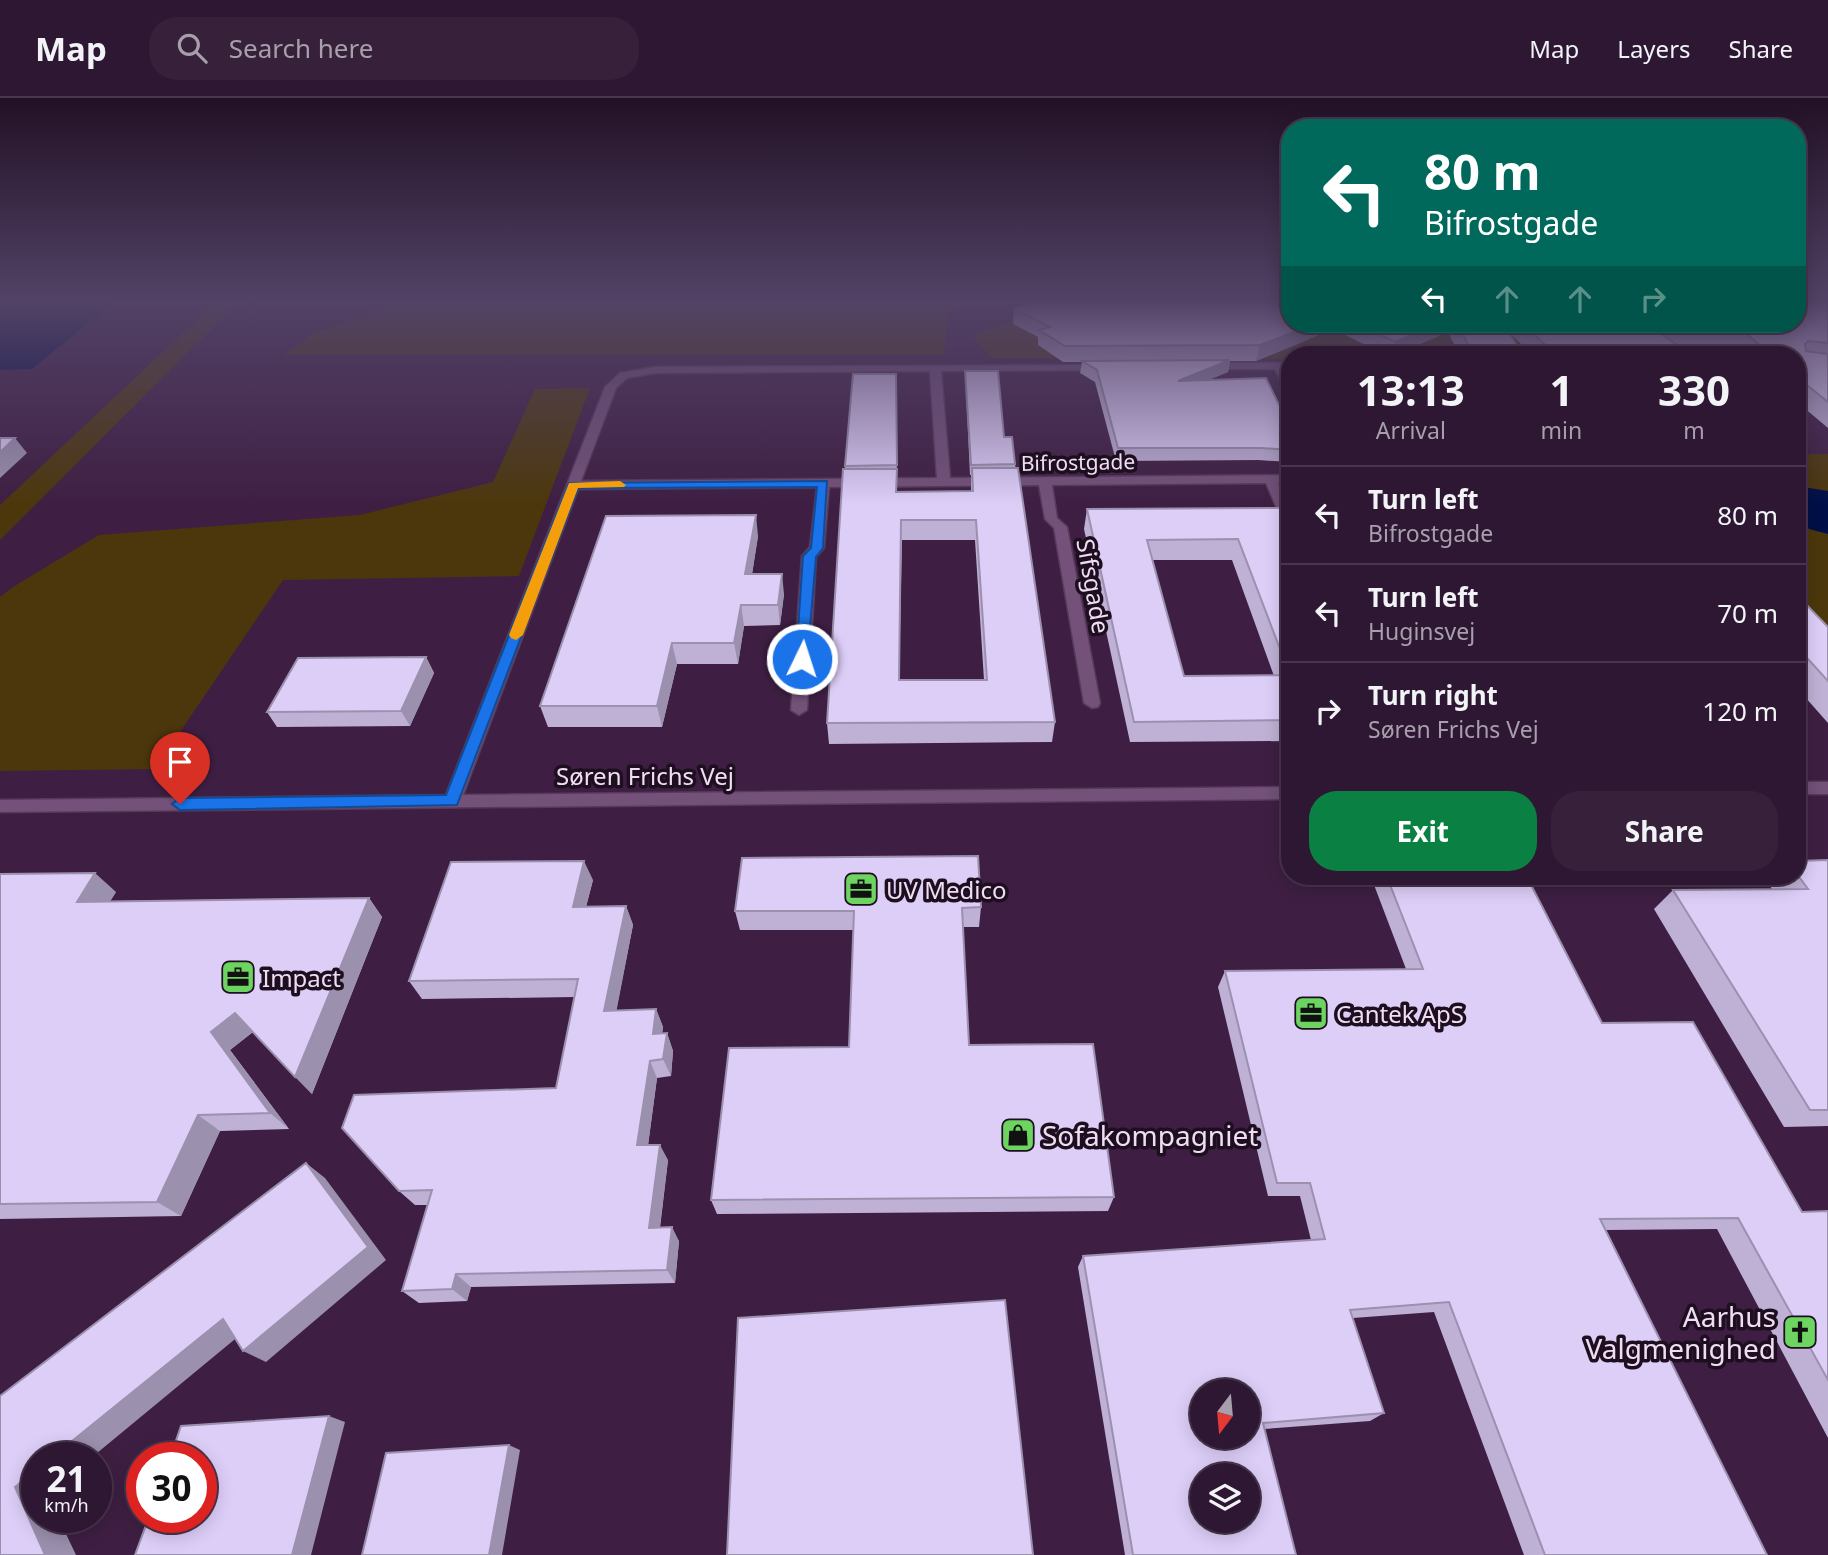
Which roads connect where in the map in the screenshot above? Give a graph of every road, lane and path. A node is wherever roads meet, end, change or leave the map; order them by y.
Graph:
1 (935, 369) joint
2 (1270, 479) junction
3 (1281, 479) edge
4 (1045, 482) junction
5 (944, 483) junction
6 (823, 484) junction
7 (573, 485) junction
8 (1281, 503) edge
9 (1092, 703) dead end
10 (799, 710) dead end
11 (1806, 788) edge
12 (1828, 788) edge
13 (1281, 793) edge
14 (452, 801) junction
15 (0, 806) edge

1 - 5 street
1 - 7 street
2 - 3 street, Bifrostgade
2 - 4 street, Bifrostgade
2 - 8 street
4 - 5 street, Bifrostgade
4 - 9 street, Sifsgade
5 - 6 street, Bifrostgade
6 - 7 street, Bifrostgade
6 - 10 street
7 - 14 street
11 - 12 street
13 - 14 street, Søren Frichs Vej
14 - 15 street, Søren Frichs Vej

